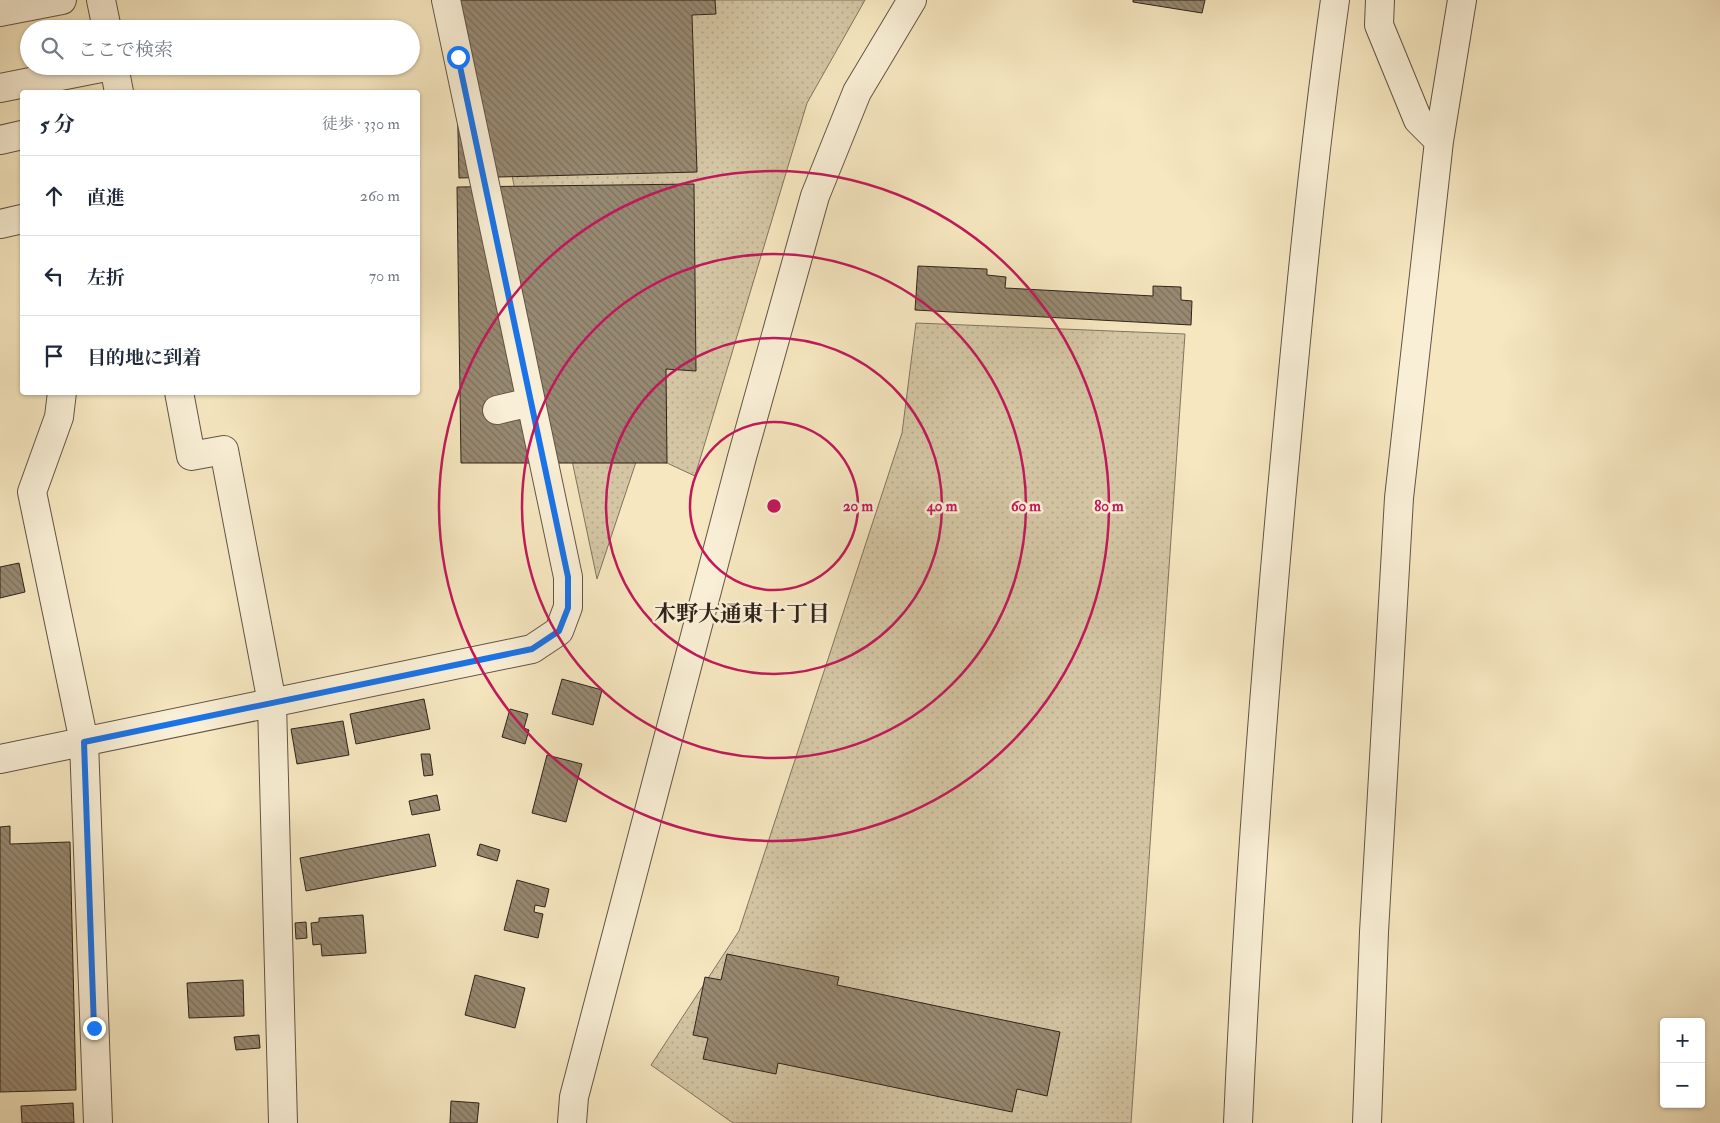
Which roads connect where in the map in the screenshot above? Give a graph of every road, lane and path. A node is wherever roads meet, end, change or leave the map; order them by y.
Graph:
1 (59, 0) edge
2 (101, 0) edge
3 (446, 0) edge
4 (912, 0) edge
5 (1334, 0) edge
6 (1380, 0) edge
7 (1462, 0) edge
8 (0, 12) edge
9 (105, 20) edge
10 (66, 75) edge
11 (114, 75) edge
12 (0, 88) edge
13 (118, 90) edge
14 (20, 135) edge
15 (0, 140) edge
16 (1439, 141) junction
17 (20, 219) edge
18 (0, 224) edge
19 (62, 395) edge
20 (180, 395) edge
21 (531, 402) junction
22 (497, 410) dead end
23 (272, 703) junction
24 (84, 742) junction
25 (0, 759) edge
26 (98, 1123) edge
27 (283, 1123) edge
28 (572, 1123) edge
29 (1238, 1123) edge
30 (1367, 1123) edge

1 - 8 street
2 - 9 street
3 - 21 street
4 - 28 street
5 - 29 street
6 - 16 street
7 - 16 street
10 - 12 street
11 - 13 street
14 - 15 street
16 - 30 street
17 - 18 street
19 - 24 street
20 - 23 street
21 - 22 street
21 - 23 street
23 - 24 street
23 - 27 street
24 - 25 street
24 - 26 street

